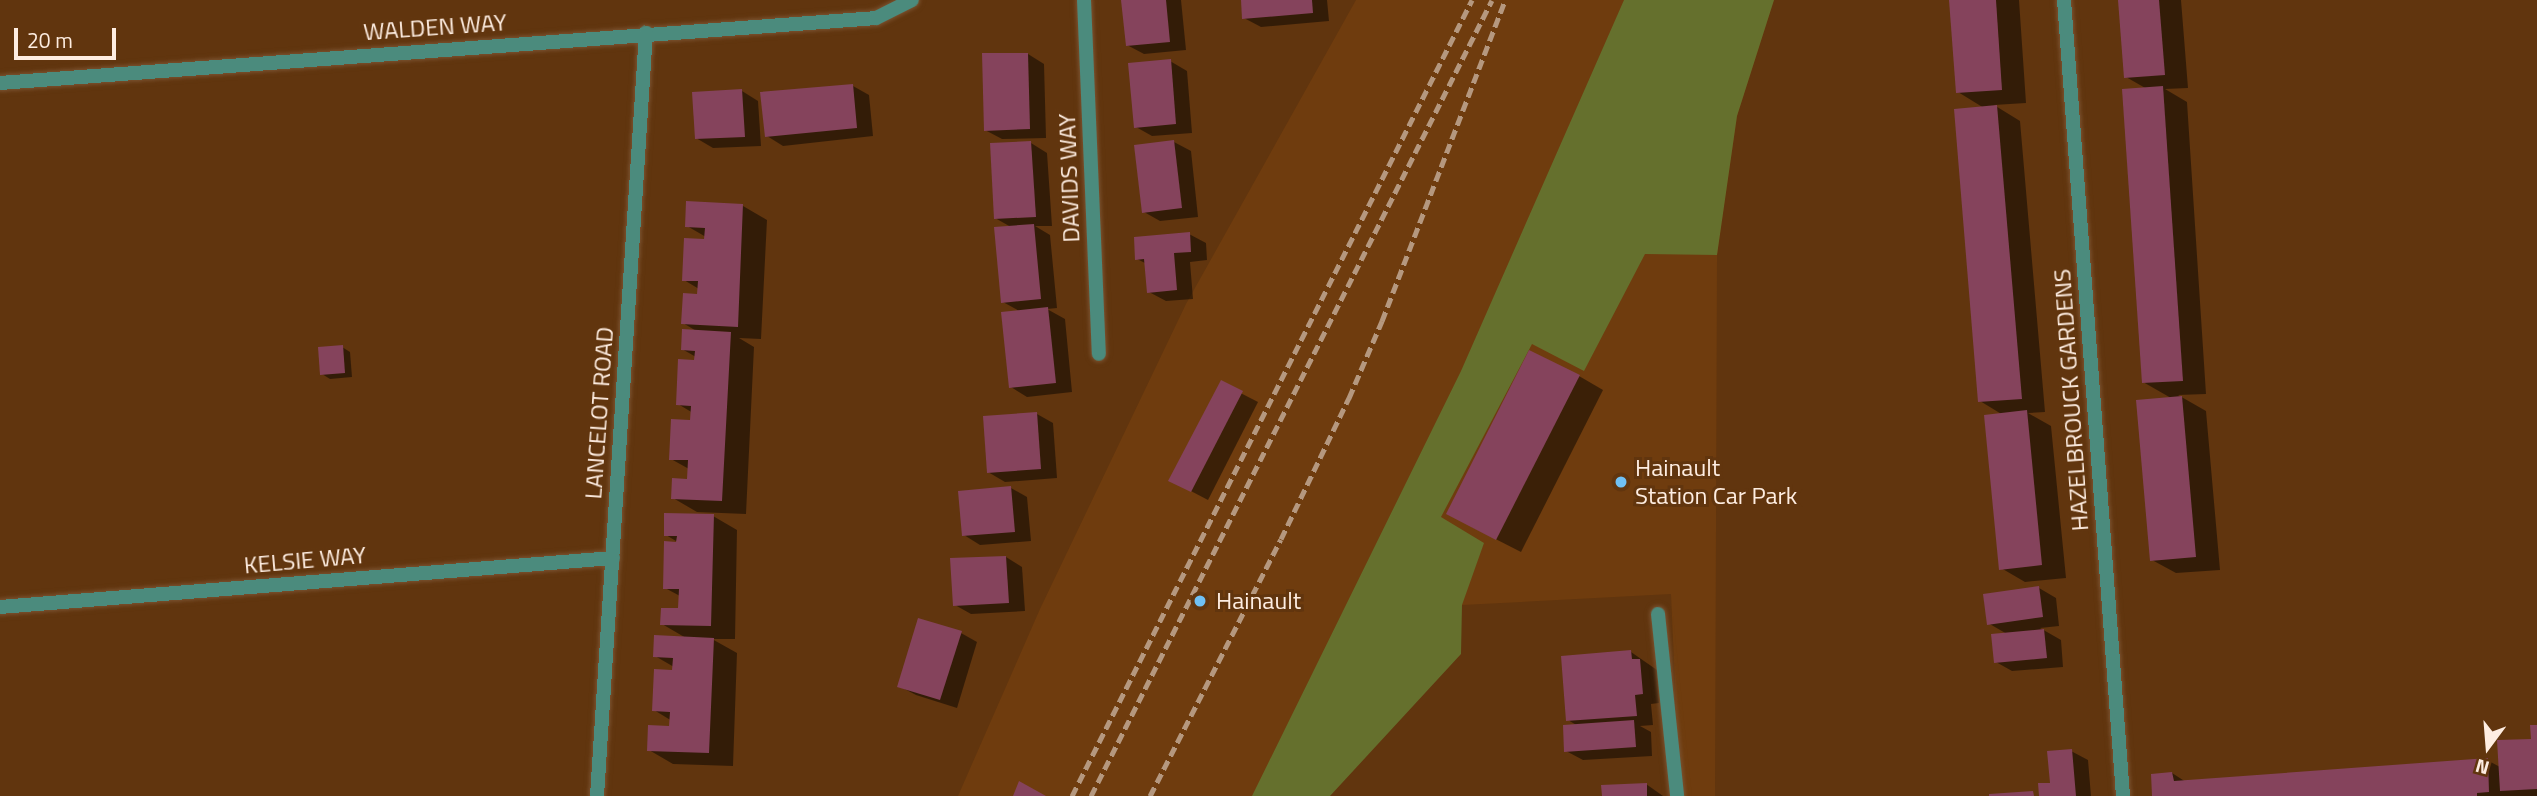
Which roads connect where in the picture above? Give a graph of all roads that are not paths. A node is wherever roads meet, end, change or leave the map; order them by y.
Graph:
1 (912, 0) edge
2 (1084, 0) edge
3 (2064, 0) edge
4 (646, 33) junction
5 (0, 83) edge
6 (1099, 354) dead end
7 (613, 558) junction
8 (0, 607) edge
9 (1658, 614) dead end
10 (597, 796) edge
11 (1677, 796) edge
12 (2123, 796) edge

1 - 4 street, WALDEN WAY
2 - 6 street, DAVIDS WAY
3 - 12 street, HAZELBROUCK GARDENS
4 - 5 street, WALDEN WAY
4 - 7 street, LANCELOT ROAD
7 - 8 street, KELSIE WAY
7 - 10 street, LANCELOT ROAD
9 - 11 street

